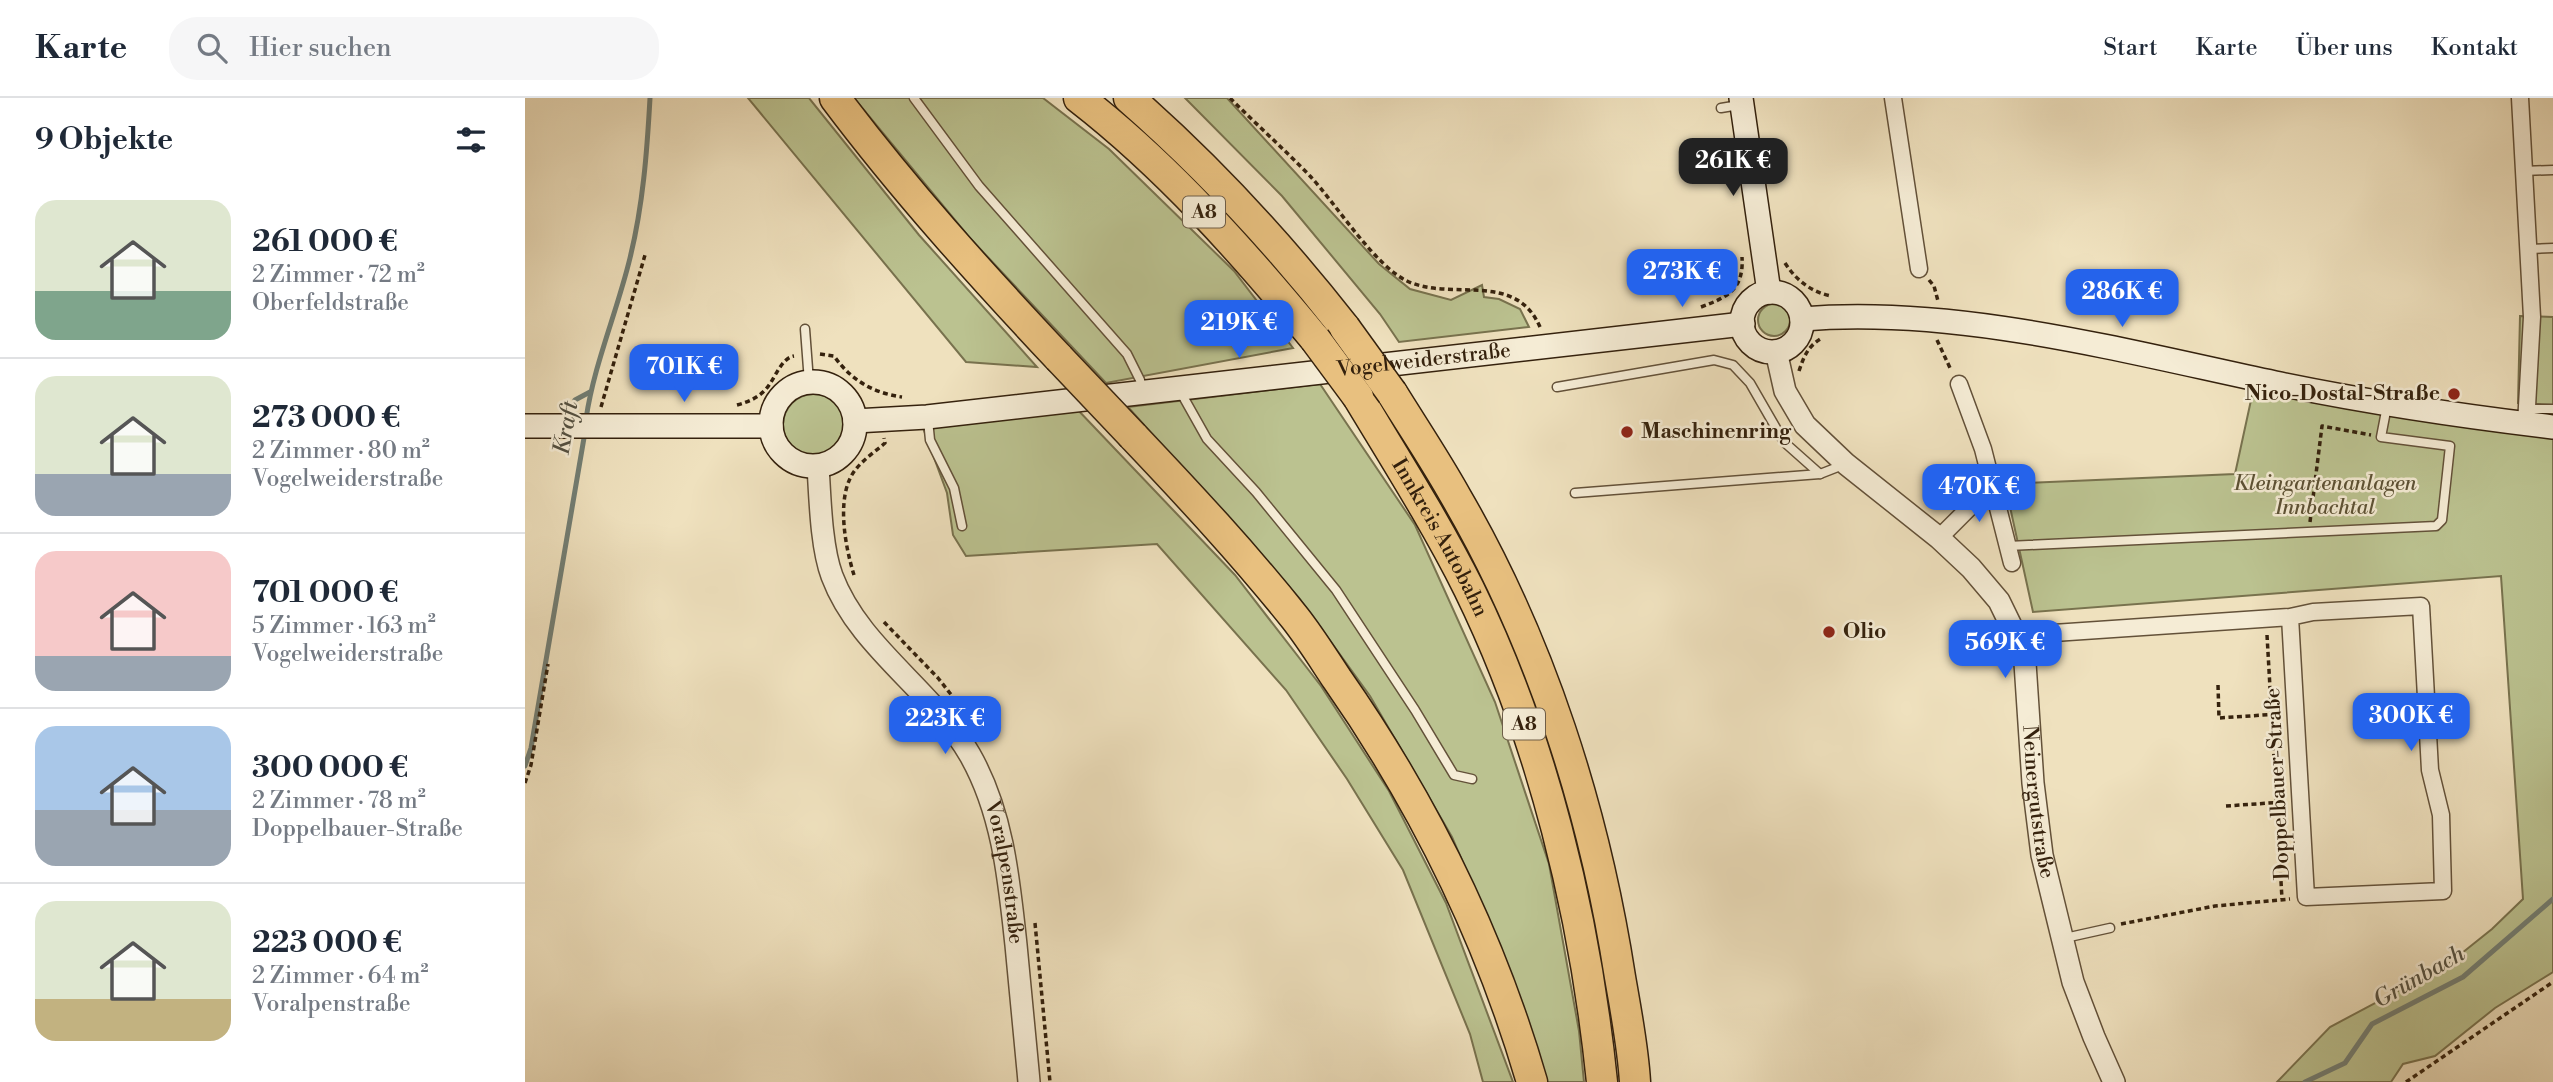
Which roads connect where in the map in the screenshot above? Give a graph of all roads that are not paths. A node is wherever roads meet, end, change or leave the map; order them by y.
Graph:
1 (835, 98) edge
2 (913, 98) edge
3 (1079, 98) edge
4 (1129, 98) edge
5 (1150, 98) edge
6 (1893, 98) edge
7 (2520, 98) edge
8 (1735, 104) edge
9 (2553, 170) edge
10 (2523, 172) junction
11 (1210, 173) junction
12 (2553, 248) edge
13 (2529, 249) junction
14 (1919, 269) road end
15 (1769, 292) junction
16 (1802, 318) junction
17 (1743, 324) junction
18 (805, 329) dead end
19 (1776, 351) junction
20 (809, 382) junction
21 (1959, 384) road end
22 (1557, 387) dead end
23 (1179, 389) junction
24 (1142, 393) junction
25 (2387, 403) junction
26 (2553, 409) edge
27 (927, 417) junction
28 (2526, 417) junction
29 (855, 421) junction
30 (525, 426) edge
31 (771, 426) junction
32 (2553, 428) edge
33 (1846, 464) junction
34 (818, 466) junction
35 (1820, 474) junction
36 (1993, 484) junction
37 (1575, 494) dead end
38 (962, 526) dead end
39 (1939, 538) junction
40 (2008, 546) junction
41 (2012, 563) dead end
42 (2290, 617) junction
43 (2019, 642) junction
44 (1472, 779) dead end
45 (2110, 928) road end
46 (2061, 938) junction
47 (1029, 1082) edge
48 (1532, 1082) edge
49 (1602, 1082) edge
50 (1635, 1082) edge
51 (2114, 1082) edge

1 - 48 highway, bridge
2 - 24 lane
3 - 49 highway, Innkreis Autobahn / A8, bridge
4 - 11 highway, Innkreis Autobahn / A8
5 - 11 highway
6 - 14 street
7 - 10 street
8 - 15 main road
9 - 10 lane
10 - 13 street
11 - 50 highway, Innkreis Autobahn / A8, bridge
12 - 13 lane
13 - 28 street
15 - 16 main road
15 - 17 main road
16 - 19 main road
16 - 25 main road
17 - 19 main road
17 - 23 main road, Vogelweiderstraße
18 - 20 lane
19 - 33 street, Neinergutstraße
20 - 29 main road
20 - 31 main road
21 - 36 street
22 - 35 lane
23 - 24 main road, Vogelweiderstraße
23 - 44 lane
24 - 27 main road, Vogelweiderstraße
25 - 28 main road
25 - 40 lane
26 - 28 lane
27 - 29 main road, Vogelweiderstraße
27 - 38 lane
28 - 32 main road
29 - 34 main road
30 - 31 main road
31 - 34 main road
33 - 35 lane
33 - 39 street, Neinergutstraße
34 - 47 street, Voralpenstraße
35 - 37 lane
36 - 39 street
36 - 40 street
39 - 43 street, Neinergutstraße
40 - 41 street
42 - 42 street, Doppelbauer-Straße
42 - 43 street, Doppelbauer-Straße
43 - 46 street, Neinergutstraße
45 - 46 lane
46 - 51 street, Neinergutstraße

